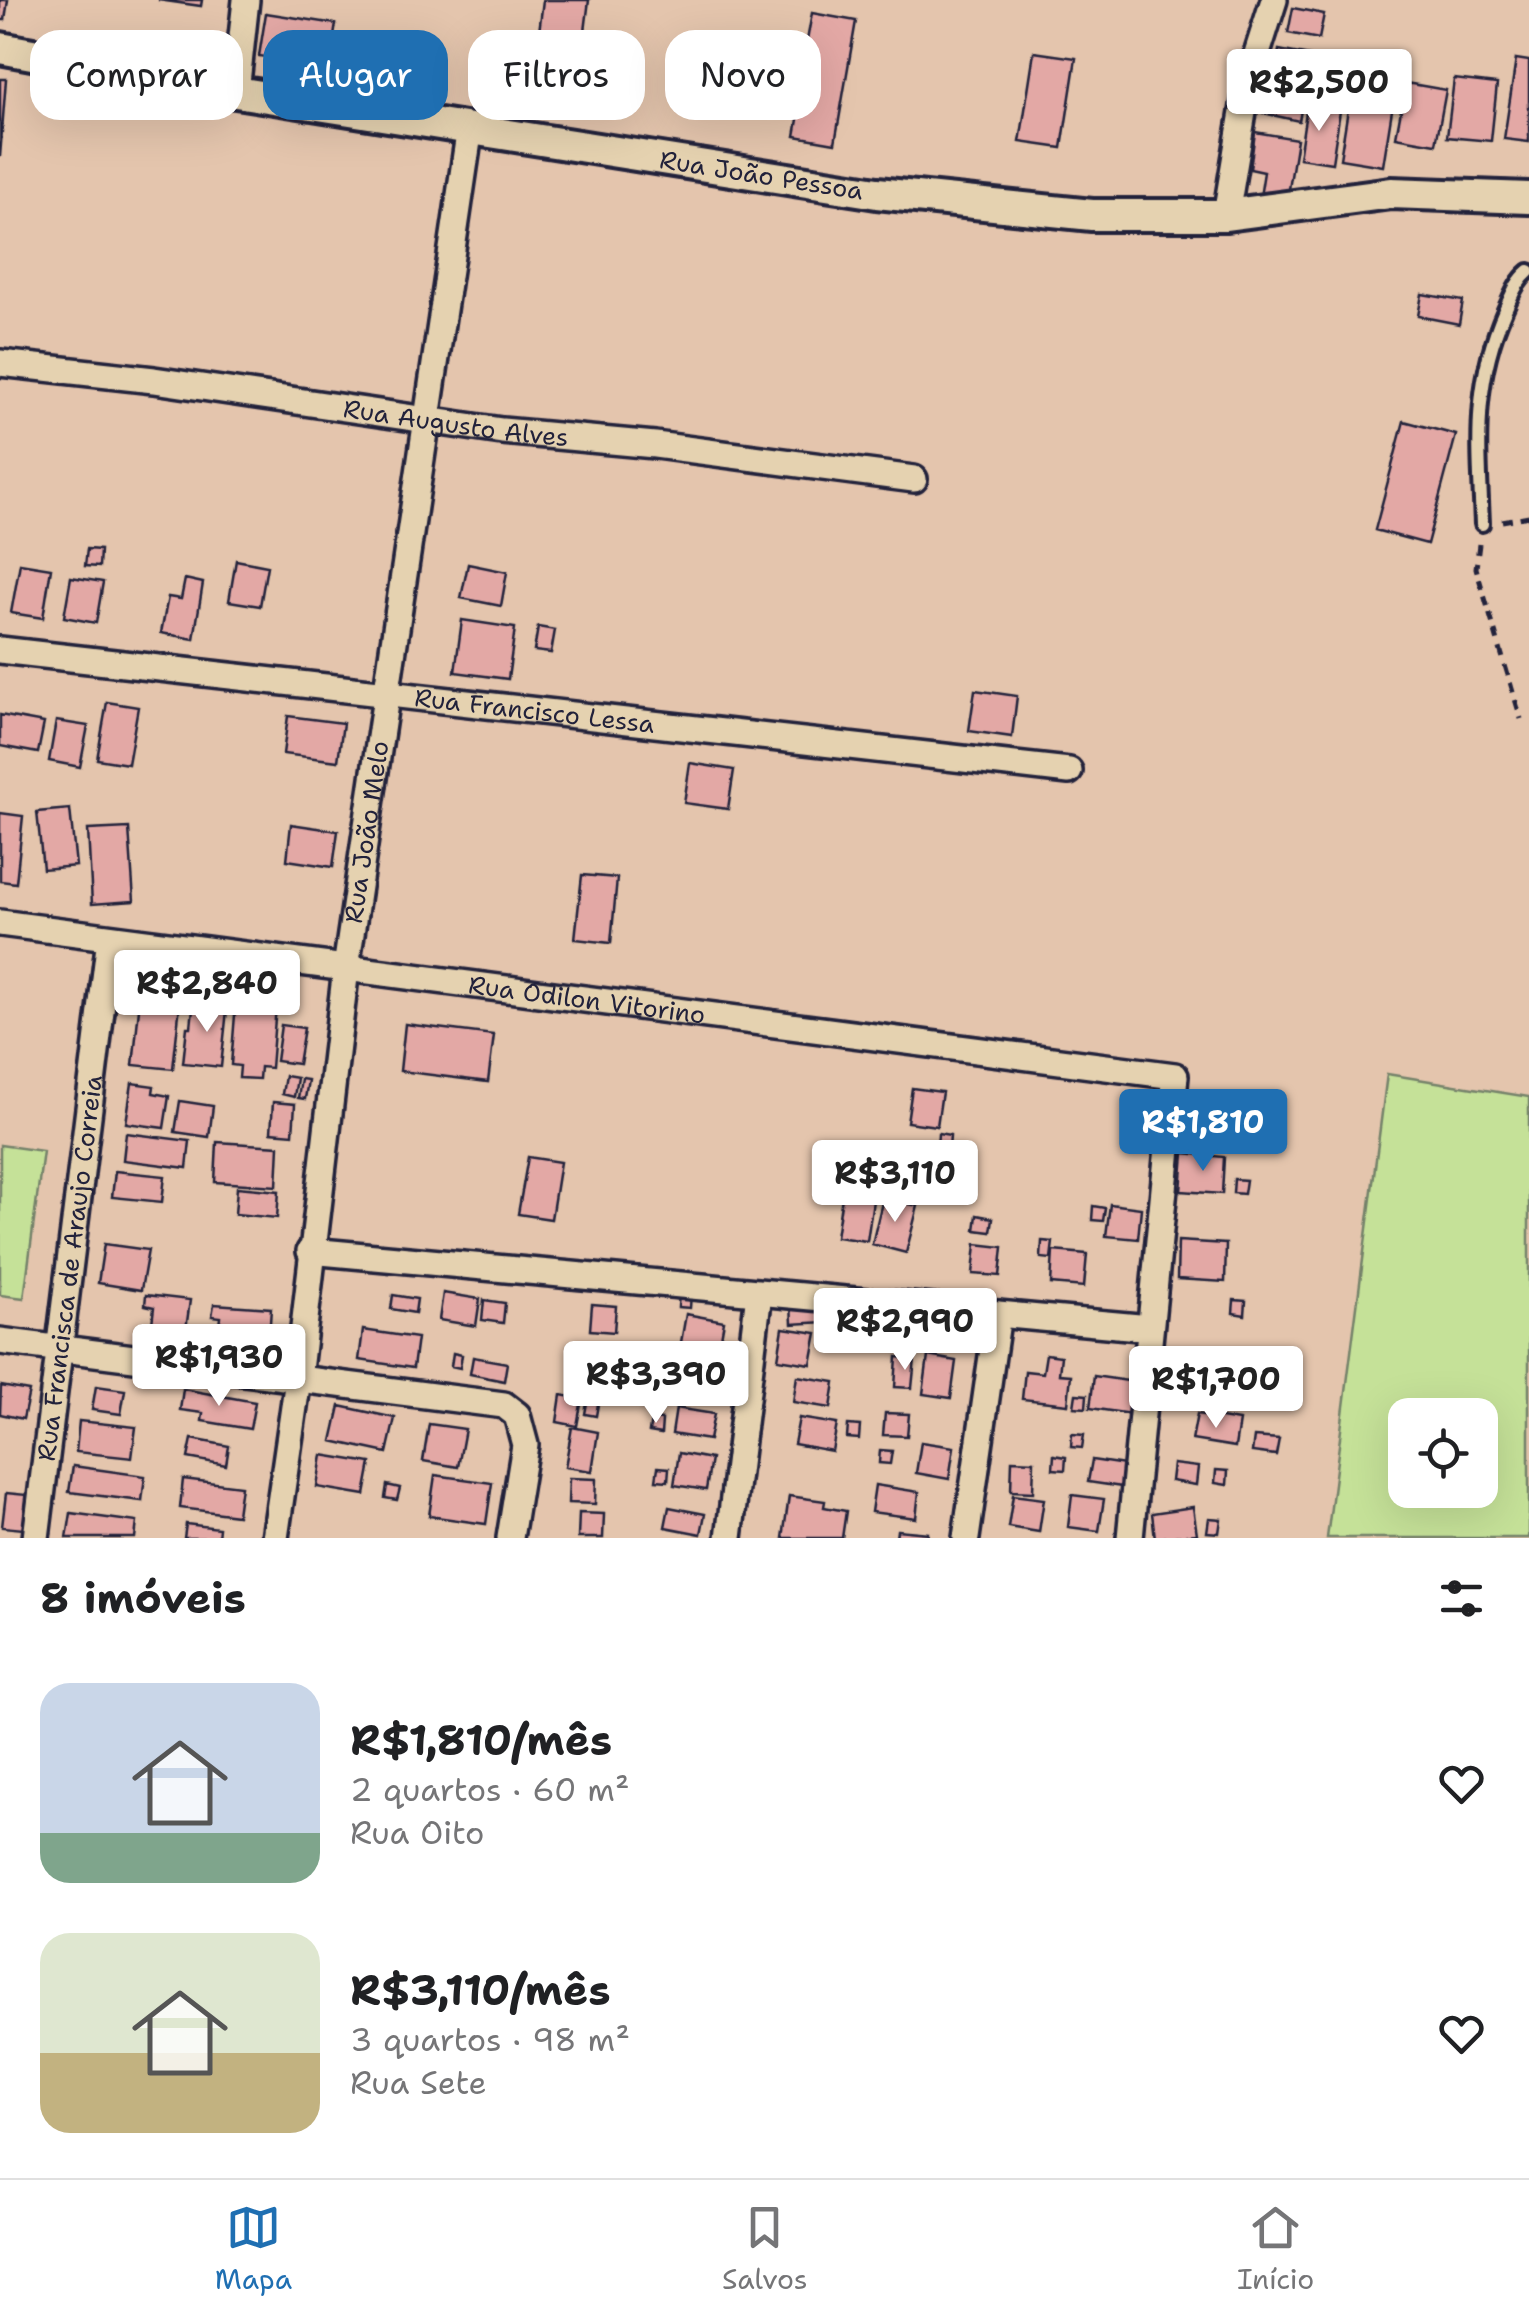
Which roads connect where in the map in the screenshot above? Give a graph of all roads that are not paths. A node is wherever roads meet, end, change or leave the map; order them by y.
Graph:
1 (246, 0) edge
2 (1274, 0) edge
3 (243, 30) edge
4 (0, 48) edge
5 (30, 54) edge
6 (243, 93) edge
7 (470, 127) junction
8 (1529, 198) edge
9 (1226, 215) junction
10 (1529, 271) edge
11 (0, 363) edge
12 (427, 417) junction
13 (914, 479) dead end
14 (1482, 524) road end
15 (0, 650) edge
16 (387, 696) junction
17 (1069, 771) dead end
18 (0, 923) edge
19 (110, 938) junction
20 (346, 968) junction
21 (310, 1251) junction
22 (759, 1292) junction
23 (998, 1314) junction
24 (1150, 1328) junction
25 (0, 1341) edge
26 (62, 1348) junction
27 (298, 1379) junction
28 (36, 1538) edge
29 (276, 1538) edge
30 (510, 1538) edge
31 (729, 1538) edge
32 (966, 1538) edge
33 (1130, 1538) edge

1 - 3 street
2 - 9 street
4 - 5 street, Rua João Pessoa
6 - 7 street, Rua João Pessoa
7 - 9 street, Rua João Pessoa
7 - 12 street, Rua João Melo
8 - 9 street, Rua João Pessoa
10 - 14 lane
11 - 12 street, Rua Augusto Alves
12 - 13 street, Rua Augusto Alves
12 - 16 street, Rua João Melo
15 - 16 street, Rua Francisco Lessa
16 - 17 street, Rua Francisco Lessa
16 - 20 street, Rua João Melo
18 - 19 street, Rua Odilon Vitorino
19 - 20 street, Rua Odilon Vitorino
19 - 26 street, Rua Francisca de Araujo Correia
20 - 21 street, Rua João Melo
20 - 24 street, Rua Odilon Vitorino
21 - 22 street
21 - 27 street, Rua João Melo
22 - 23 street
22 - 31 street
23 - 24 street
23 - 32 street
24 - 33 street
25 - 26 street
26 - 27 street
26 - 28 street, Rua Francisca de Araujo Correia
27 - 29 street, Rua João Melo
27 - 30 street

